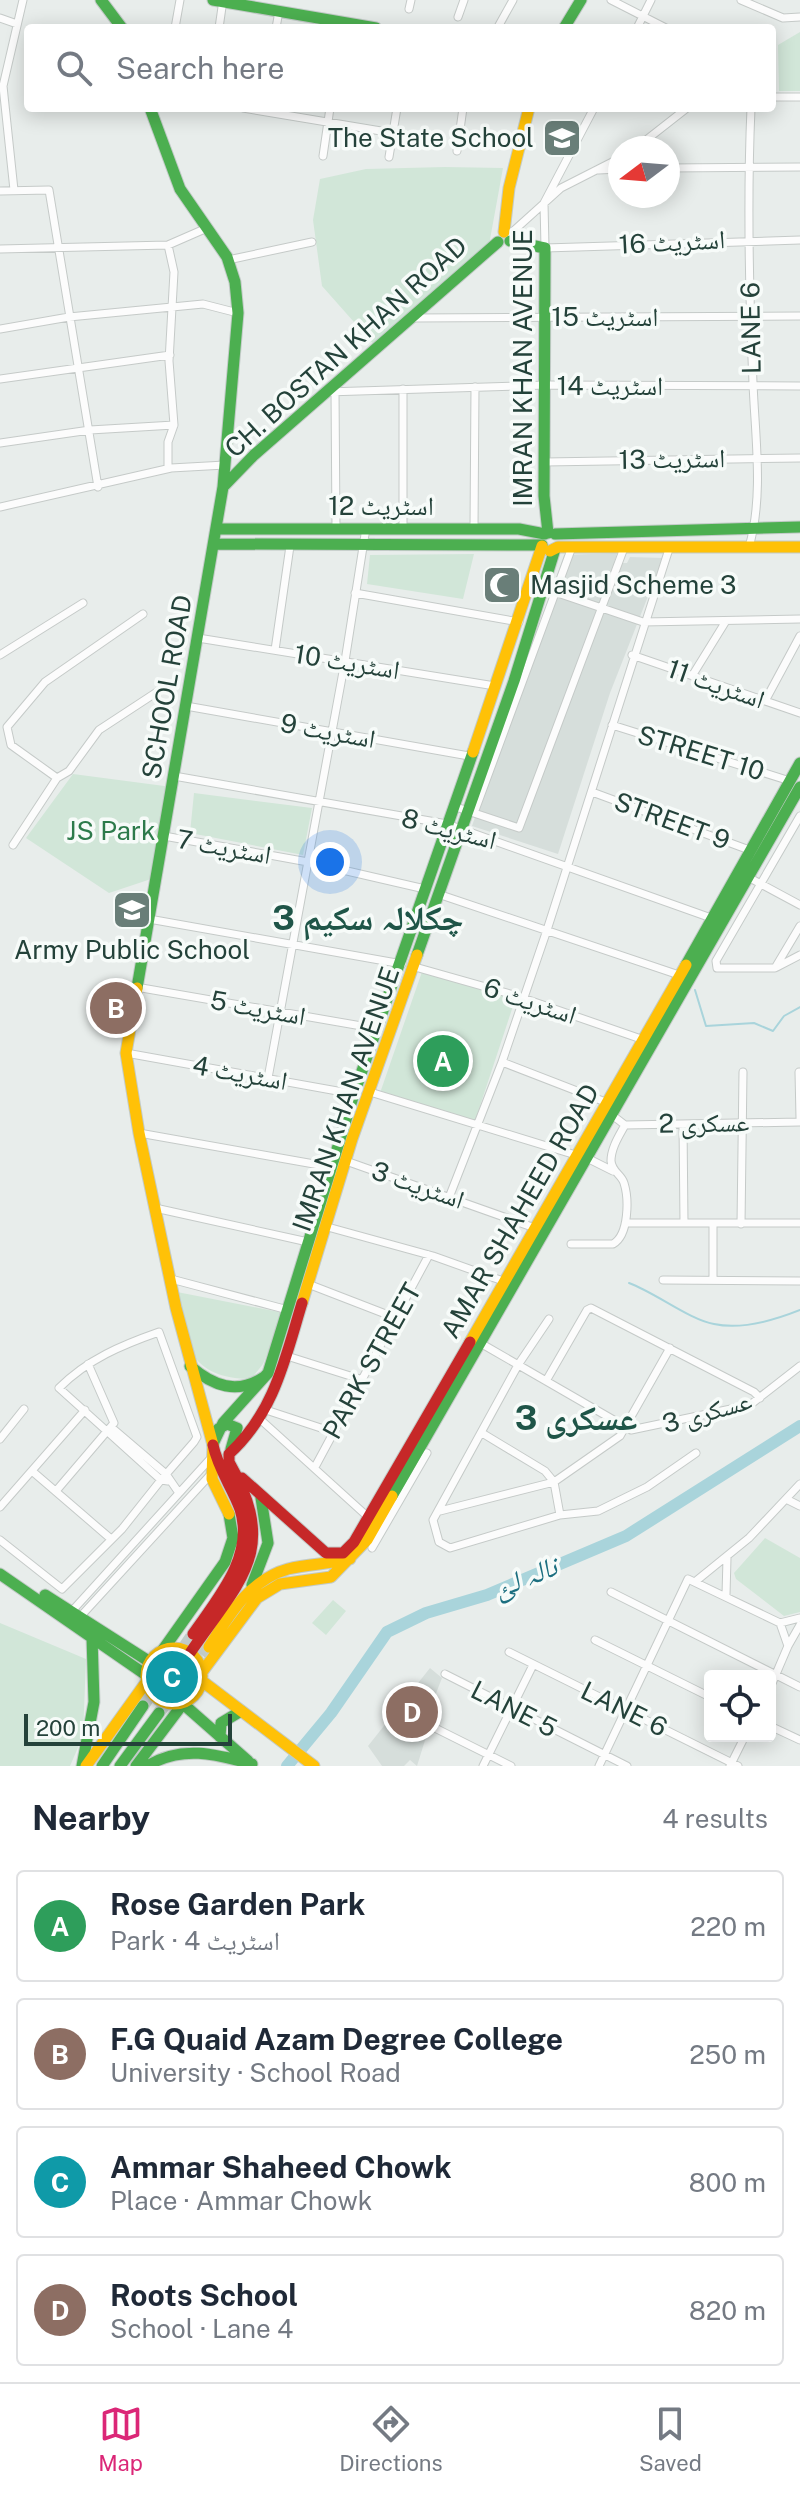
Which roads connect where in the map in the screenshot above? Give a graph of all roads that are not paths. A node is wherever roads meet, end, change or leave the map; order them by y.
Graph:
1 (23, 0) edge
2 (180, 0) edge
3 (464, 0) edge
4 (513, 0) edge
5 (581, 0) edge
6 (611, 0) edge
7 (651, 0) edge
8 (741, 0) edge
9 (104, 1) edge
10 (219, 1) edge
11 (247, 3) edge
12 (279, 11) junction
13 (643, 16) junction
14 (458, 17) dead end
15 (800, 17) edge
16 (0, 18) edge
17 (17, 24) junction
18 (119, 24) edge
19 (176, 24) edge
20 (219, 24) edge
21 (277, 24) edge
22 (339, 24) edge
23 (500, 24) edge
24 (566, 24) edge
25 (639, 24) edge
26 (658, 24) edge
27 (2, 76) edge
28 (776, 97) edge
29 (800, 97) edge
30 (151, 112) edge
31 (272, 112) edge
32 (329, 112) edge
33 (396, 112) edge
34 (462, 112) edge
35 (528, 112) edge
36 (592, 112) edge
37 (682, 112) edge
38 (751, 112) edge
39 (328, 123) junction
40 (4, 131) edge
41 (393, 133) junction
42 (651, 136) edge
43 (457, 151) dead end
44 (323, 156) dead end
45 (389, 157) dead end
46 (608, 163) edge
47 (747, 167) junction
48 (800, 167) edge
49 (680, 168) edge
50 (608, 169) edge
51 (593, 170) junction
52 (14, 190) junction
53 (0, 191) edge
54 (544, 203) junction
55 (207, 228) junction
56 (505, 237) junction
57 (750, 239) junction
58 (800, 240) edge
59 (312, 242) dead end
60 (168, 245) junction
61 (545, 248) junction
62 (0, 249) edge
63 (57, 249) junction
64 (228, 260) junction
65 (172, 308) junction
66 (238, 313) junction
67 (751, 316) junction
68 (800, 316) edge
69 (69, 317) junction
70 (546, 317) junction
71 (411, 318) junction
72 (0, 329) edge
73 (170, 355) junction
74 (79, 368) junction
75 (0, 379) edge
76 (546, 385) junction
77 (800, 386) edge
78 (475, 387) junction
79 (753, 387) junction
80 (403, 389) junction
81 (330, 391) junction
82 (174, 425) junction
83 (90, 430) junction
84 (0, 443) edge
85 (756, 457) junction
86 (800, 458) edge
87 (545, 462) junction
88 (225, 465) junction
89 (168, 468) junction
90 (98, 487) junction
91 (223, 487) junction
92 (0, 507) edge
93 (800, 527) edge
94 (336, 528) junction
95 (366, 528) junction
96 (403, 528) junction
97 (754, 528) junction
98 (216, 529) junction
99 (474, 529) junction
100 (546, 538) junction
101 (214, 544) junction
102 (290, 546) junction
103 (362, 546) junction
104 (572, 547) junction
105 (749, 547) junction
106 (800, 547) edge
107 (556, 548) junction
108 (624, 548) junction
109 (669, 549) junction
110 (543, 588) junction
111 (355, 593) junction
112 (555, 593) junction
113 (83, 603) dead end
114 (602, 608) junction
115 (143, 614) dead end
116 (800, 619) edge
117 (726, 621) junction
118 (519, 622) junction
119 (643, 622) junction
120 (800, 636) edge
121 (198, 638) junction
122 (275, 650) junction
123 (0, 655) edge
124 (632, 655) junction
125 (345, 661) junction
126 (692, 676) junction
127 (495, 686) junction
128 (160, 690) dead end
129 (765, 701) junction
130 (186, 706) junction
131 (800, 713) edge
132 (612, 725) junction
133 (5, 728) edge
134 (332, 732) junction
135 (0, 745) edge
136 (469, 756) junction
137 (800, 763) edge
138 (174, 776) junction
139 (57, 778) junction
140 (795, 784) edge
141 (592, 792) junction
142 (319, 802) junction
143 (453, 806) junction
144 (470, 812) junction
145 (800, 816) edge
146 (447, 824) junction
147 (459, 828) junction
148 (164, 836) junction
149 (13, 845) dead end
150 (752, 851) junction
151 (308, 862) junction
152 (567, 864) junction
153 (748, 877) junction
154 (760, 884) junction
155 (425, 889) junction
156 (438, 894) junction
157 (800, 905) edge
158 (149, 919) junction
159 (718, 920) junction
160 (800, 926) edge
161 (547, 930) junction
162 (294, 944) junction
163 (800, 955) edge
164 (402, 964) junction
165 (415, 967) junction
166 (775, 968) junction
167 (682, 976) junction
168 (136, 987) junction
169 (523, 999) junction
170 (281, 1012) junction
171 (379, 1029) junction
172 (644, 1040) junction
173 (126, 1053) junction
174 (502, 1062) junction
175 (743, 1072) dead end
176 (799, 1072) edge
177 (268, 1078) junction
178 (370, 1092) junction
179 (354, 1094) junction
180 (610, 1109) junction
181 (800, 1120) edge
182 (743, 1122) junction
183 (683, 1124) junction
184 (478, 1125) junction
185 (625, 1125) junction
186 (139, 1133) junction
187 (583, 1157) junction
188 (346, 1161) junction
189 (331, 1167) junction
190 (613, 1171) junction
191 (450, 1195) junction
192 (155, 1208) junction
193 (626, 1223) junction
194 (684, 1223) junction
195 (800, 1223) edge
196 (713, 1224) junction
197 (741, 1224) junction
198 (324, 1226) junction
199 (535, 1228) junction
200 (308, 1242) junction
201 (571, 1244) dead end
202 (527, 1252) junction
203 (429, 1255) junction
204 (171, 1279) junction
205 (713, 1279) junction
206 (663, 1280) dead end
207 (503, 1281) junction
208 (800, 1281) edge
209 (308, 1284) junction
210 (288, 1310) junction
211 (396, 1318) junction
212 (549, 1319) dead end
213 (482, 1344) junction
214 (670, 1348) junction
215 (287, 1356) junction
216 (88, 1364) junction
217 (190, 1365) junction
218 (518, 1365) junction
219 (800, 1366) edge
220 (268, 1373) junction
221 (363, 1380) junction
222 (546, 1381) junction
223 (741, 1385) junction
224 (760, 1398) junction
225 (739, 1407) junction
226 (24, 1409) dead end
227 (85, 1410) junction
228 (263, 1415) junction
229 (626, 1427) junction
230 (218, 1429) junction
231 (109, 1431) junction
232 (333, 1432) junction
233 (482, 1433) junction
234 (0, 1439) edge
235 (213, 1445) junction
236 (427, 1453) dead end
237 (696, 1453) dead end
238 (229, 1454) junction
239 (210, 1459) junction
240 (315, 1467) junction
241 (233, 1469) junction
242 (32, 1471) junction
243 (211, 1474) junction
244 (165, 1478) junction
245 (554, 1482) junction
246 (800, 1484) edge
247 (403, 1488) junction
248 (56, 1491) junction
249 (178, 1492) junction
250 (261, 1498) junction
251 (186, 1500) junction
252 (788, 1500) junction
253 (800, 1506) edge
254 (0, 1507) edge
255 (440, 1511) junction
256 (560, 1515) junction
257 (368, 1517) junction
258 (111, 1539) junction
259 (0, 1540) edge
260 (362, 1546) junction
261 (727, 1558) junction
262 (350, 1559) junction
263 (0, 1567) edge
264 (0, 1574) edge
265 (696, 1581) junction
266 (252, 1585) junction
267 (611, 1592) dead end
268 (726, 1595) junction
269 (76, 1614) junction
270 (800, 1618) edge
271 (668, 1621) junction
272 (780, 1623) junction
273 (800, 1625) edge
274 (193, 1634) tunnel mouth
275 (92, 1637) junction
276 (595, 1640) dead end
277 (789, 1644) junction
278 (209, 1647) tunnel mouth
279 (800, 1647) edge
280 (162, 1651) junction
281 (509, 1652) dead end
282 (190, 1653) junction
283 (150, 1662) junction
284 (533, 1665) junction
285 (646, 1666) junction
286 (764, 1670) edge
287 (445, 1674) dead end
288 (776, 1676) joint
289 (202, 1677) junction
290 (147, 1678) junction
291 (800, 1687) edge
292 (704, 1694) edge
293 (180, 1703) junction
294 (143, 1706) tunnel mouth
295 (512, 1708) junction
296 (626, 1709) junction
297 (241, 1711) junction
298 (159, 1713) tunnel mouth
299 (433, 1727) dead end
300 (776, 1729) edge
301 (220, 1737) junction
302 (800, 1740) edge
303 (743, 1742) edge
304 (604, 1754) junction
305 (488, 1755) junction
306 (253, 1765) edge
307 (733, 1765) edge
308 (84, 1766) edge
309 (102, 1766) edge
310 (120, 1766) edge
311 (136, 1766) edge
312 (147, 1766) edge
313 (314, 1766) edge
314 (483, 1766) edge
315 (511, 1766) edge
316 (599, 1766) edge
317 (627, 1766) edge

1 - 17 street
2 - 19 street
3 - 14 street
4 - 23 street
5 - 24 main road
6 - 13 street
7 - 13 street
8 - 15 street
9 - 18 main road
10 - 11 main road
10 - 20 street
11 - 12 main road
12 - 21 street
12 - 22 main road
13 - 25 street
13 - 26 street
16 - 17 street
17 - 27 street
27 - 40 street
28 - 29 street
30 - 55 main road
31 - 39 street
32 - 39 street
33 - 41 street
34 - 43 street
35 - 56 main road, CH. BOSTAN KHAN ROAD
36 - 54 street
37 - 42 street
38 - 47 street, LANE 6
39 - 41 street
39 - 44 street
40 - 52 street
41 - 45 street
46 - 51 street
47 - 48 street
47 - 49 street
47 - 57 street, LANE 6
50 - 51 street
51 - 54 street
52 - 53 street
52 - 63 street
54 - 56 street
54 - 61 street, IMRAN KHAN AVENUE
55 - 60 street
55 - 64 main road
56 - 61 main road
56 - 71 main road, CH. BOSTAN KHAN ROAD
57 - 58 street, اسٹریٹ 16
57 - 61 street, اسٹریٹ 16
57 - 67 street, LANE 6
59 - 64 street
60 - 63 street
60 - 65 street
61 - 70 main road, IMRAN KHAN AVENUE
62 - 63 street
63 - 69 street
64 - 66 main road, SCHOOL ROAD
65 - 66 street
65 - 69 street
65 - 73 street
66 - 88 main road, SCHOOL ROAD
67 - 68 street, اسٹریٹ 15
67 - 70 street, اسٹریٹ 15
67 - 79 street, LANE 6
69 - 72 street
69 - 74 street
70 - 71 street, اسٹریٹ 15
70 - 76 main road, IMRAN KHAN AVENUE
71 - 81 main road, CH. BOSTAN KHAN ROAD
73 - 74 street
73 - 82 street
74 - 75 street
74 - 83 street
76 - 78 street, اسٹریٹ 14
76 - 79 street, اسٹریٹ 14
76 - 87 main road, IMRAN KHAN AVENUE
77 - 79 street, اسٹریٹ 14
78 - 80 street, اسٹریٹ 14
78 - 99 street
79 - 85 street, LANE 6
80 - 81 street, اسٹریٹ 14
80 - 96 street
81 - 91 main road, CH. BOSTAN KHAN ROAD
81 - 94 street
82 - 83 street
82 - 89 street
83 - 84 street
83 - 90 street
85 - 86 street, اسٹریٹ 13
85 - 87 street, اسٹریٹ 13
85 - 97 street, LANE 6
87 - 100 main road, IMRAN KHAN AVENUE
88 - 89 street
88 - 91 main road, SCHOOL ROAD
89 - 90 street
90 - 92 street
91 - 98 main road, SCHOOL ROAD
93 - 97 main road
94 - 95 main road, اسٹریٹ 12
94 - 98 main road, اسٹریٹ 12
95 - 96 main road, اسٹریٹ 12
95 - 103 street
96 - 99 main road, اسٹریٹ 12
97 - 100 main road
97 - 105 street, LANE 6
98 - 101 main road, SCHOOL ROAD
99 - 100 main road, اسٹریٹ 12
100 - 103 main road
100 - 107 main road
100 - 118 main road, IMRAN KHAN AVENUE
101 - 102 main road
101 - 121 main road, SCHOOL ROAD
102 - 103 main road
102 - 122 street
103 - 111 street
104 - 107 main road
104 - 108 main road
104 - 112 street
105 - 106 main road
105 - 109 main road
107 - 110 main road, IMRAN KHAN AVENUE
108 - 109 main road
108 - 114 street
109 - 119 street
110 - 112 street
110 - 144 main road, IMRAN KHAN AVENUE
111 - 118 street
111 - 125 street
112 - 114 street
112 - 144 street
113 - 123 street
114 - 119 street
114 - 144 street
115 - 133 street
116 - 117 street
117 - 119 street
117 - 126 street
118 - 127 main road, IMRAN KHAN AVENUE
119 - 124 street
120 - 129 street
121 - 122 street, اسٹریٹ 10
121 - 130 main road, SCHOOL ROAD
122 - 125 street, اسٹریٹ 10
124 - 126 street, اسٹریٹ 11
124 - 132 street
125 - 127 street, اسٹریٹ 10
125 - 134 street
126 - 129 street, اسٹریٹ 11
127 - 136 main road, IMRAN KHAN AVENUE
128 - 139 street
129 - 131 street, اسٹریٹ 11
130 - 134 street, اسٹریٹ 9
130 - 138 main road, SCHOOL ROAD
132 - 140 street, STREET 10
132 - 141 street
133 - 135 street
133 - 139 street
134 - 136 street, اسٹریٹ 9
134 - 142 street
136 - 143 main road, IMRAN KHAN AVENUE
137 - 140 main road, AMAR SHAHEED ROAD
138 - 142 street, اسٹریٹ 8
138 - 148 main road, SCHOOL ROAD
139 - 149 street
140 - 150 main road, AMAR SHAHEED ROAD
140 - 153 main road, AMAR SHAHEED ROAD
141 - 150 street, STREET 9
141 - 152 street
142 - 146 street, اسٹریٹ 8
142 - 151 street
143 - 144 street
143 - 146 main road, IMRAN KHAN AVENUE
144 - 147 main road, IMRAN KHAN AVENUE
145 - 154 street
146 - 147 street, اسٹریٹ 8
146 - 155 main road, IMRAN KHAN AVENUE
147 - 152 street, اسٹریٹ 8
147 - 156 main road, IMRAN KHAN AVENUE
148 - 151 street, اسٹریٹ 7
148 - 158 main road, SCHOOL ROAD
150 - 159 main road, AMAR SHAHEED ROAD
151 - 155 street, اسٹریٹ 7
151 - 162 street
152 - 159 street, اسٹریٹ 8
152 - 161 street
153 - 154 street
153 - 159 main road, AMAR SHAHEED ROAD
154 - 157 street
154 - 166 street
155 - 164 main road, IMRAN KHAN AVENUE
156 - 161 street
156 - 165 main road, IMRAN KHAN AVENUE
158 - 162 street
158 - 168 main road, SCHOOL ROAD
159 - 167 main road, AMAR SHAHEED ROAD
159 - 180 main road, AMAR SHAHEED ROAD
160 - 166 street
161 - 167 street
161 - 169 street
162 - 164 street
162 - 170 street
163 - 166 street
164 - 171 main road, IMRAN KHAN AVENUE
165 - 169 street, اسٹریٹ 6
165 - 178 main road, IMRAN KHAN AVENUE
167 - 172 main road, AMAR SHAHEED ROAD
168 - 170 street, اسٹریٹ 5
168 - 173 main road, SCHOOL ROAD
169 - 172 street, اسٹریٹ 6
169 - 174 street
170 - 171 street, اسٹریٹ 5
170 - 177 street
171 - 179 main road, IMRAN KHAN AVENUE
172 - 180 main road, AMAR SHAHEED ROAD
173 - 177 street, اسٹریٹ 4
173 - 186 main road, SCHOOL ROAD
174 - 180 street
174 - 184 street
175 - 182 street
176 - 181 street
177 - 179 street, اسٹریٹ 4
178 - 184 street
178 - 188 main road, IMRAN KHAN AVENUE
179 - 189 main road, IMRAN KHAN AVENUE
180 - 185 street, عسکری 2
180 - 187 main road, AMAR SHAHEED ROAD
181 - 182 street, عسکری 2
182 - 183 street, عسکری 2
182 - 197 street
183 - 185 street, عسکری 2
183 - 194 street
184 - 187 street
184 - 191 street
185 - 190 street
186 - 189 street
186 - 192 main road, SCHOOL ROAD
187 - 190 street
187 - 199 main road, AMAR SHAHEED ROAD
187 - 202 main road, AMAR SHAHEED ROAD
188 - 191 street, اسٹریٹ 3
188 - 198 main road, IMRAN KHAN AVENUE
189 - 200 main road, IMRAN KHAN AVENUE
190 - 193 street
191 - 199 street, اسٹریٹ 3
192 - 200 street
192 - 204 main road, SCHOOL ROAD
193 - 194 street
193 - 201 street
194 - 196 street
195 - 197 street
196 - 197 street
196 - 205 street
198 - 203 street
198 - 209 main road, IMRAN KHAN AVENUE
199 - 202 main road, AMAR SHAHEED ROAD
200 - 210 main road, IMRAN KHAN AVENUE
202 - 207 main road, AMAR SHAHEED ROAD
202 - 213 main road, AMAR SHAHEED ROAD
203 - 207 street
203 - 211 street, PARK STREET
204 - 210 street
204 - 217 main road, SCHOOL ROAD
205 - 206 street
205 - 208 street
207 - 257 main road, AMAR SHAHEED ROAD
209 - 211 street
209 - 215 main road, IMRAN KHAN AVENUE
210 - 220 main road, IMRAN KHAN AVENUE
211 - 221 street, PARK STREET
212 - 218 street
213 - 218 street, عسکری 3
213 - 247 main road, AMAR SHAHEED ROAD
214 - 222 street
214 - 223 street
214 - 229 street
215 - 221 street
215 - 228 main road, IMRAN KHAN AVENUE
216 - 227 street
216 - 231 street
216 - 244 street
217 - 220 main road
217 - 235 main road, SCHOOL ROAD
218 - 222 street, عسکری 3
218 - 233 street
219 - 224 street, عسکری 3
220 - 230 main road, IMRAN KHAN AVENUE
221 - 232 street, PARK STREET
222 - 229 street, عسکری 3
223 - 224 street
223 - 225 street
224 - 225 street, عسکری 3
225 - 229 street, عسکری 3
226 - 234 street
227 - 231 street
227 - 242 street
228 - 232 street
228 - 238 main road, IMRAN KHAN AVENUE
228 - 240 street
229 - 245 street
230 - 235 main road, IMRAN KHAN AVENUE
230 - 238 main road
231 - 244 street
231 - 248 street
232 - 240 street, PARK STREET
233 - 245 street
233 - 255 street
235 - 239 main road, IMRAN KHAN AVENUE
235 - 274 main road, SCHOOL ROAD
236 - 247 street
237 - 256 street
238 - 241 main road
239 - 243 main road, IMRAN KHAN AVENUE
239 - 249 street
240 - 257 street
241 - 250 main road
241 - 282 main road
242 - 248 street
242 - 254 street
243 - 251 street
243 - 280 main road
244 - 249 street
244 - 258 street
245 - 255 street
245 - 256 street
246 - 252 street
247 - 260 main road, AMAR SHAHEED ROAD
248 - 258 street
249 - 251 street
249 - 269 street
250 - 260 main road
250 - 266 main road
251 - 269 street
252 - 253 street
252 - 261 street
255 - 256 street
257 - 260 main road, AMAR SHAHEED ROAD
258 - 259 street
260 - 262 main road, AMAR SHAHEED ROAD
261 - 265 street
261 - 268 street
262 - 266 main road
262 - 289 main road, AMAR SHAHEED ROAD
263 - 269 main road
264 - 275 main road
265 - 268 street
265 - 271 street
266 - 278 main road
267 - 271 street
268 - 272 street
269 - 283 main road
270 - 272 street
271 - 285 street
271 - 286 street
272 - 277 street
273 - 277 street
275 - 290 main road
275 - 308 main road
276 - 285 street
277 - 279 street
277 - 288 street
280 - 282 main road
280 - 283 main road
281 - 284 street, LANE 6
282 - 289 main road
283 - 290 main road
284 - 295 street
284 - 296 street, LANE 6
285 - 292 street
285 - 296 street
287 - 295 street, LANE 5
288 - 291 street
289 - 293 main road
289 - 297 main road
290 - 293 main road
290 - 308 main road
293 - 301 main road
293 - 311 main road
294 - 309 main road
295 - 304 street, LANE 5
295 - 305 street
296 - 304 street
296 - 307 street, LANE 6
297 - 301 main road
297 - 313 main road
298 - 310 main road
299 - 305 street
300 - 302 street
301 - 306 main road
303 - 307 street
304 - 316 street
304 - 317 street, LANE 5
305 - 314 street
305 - 315 street
306 - 312 main road

